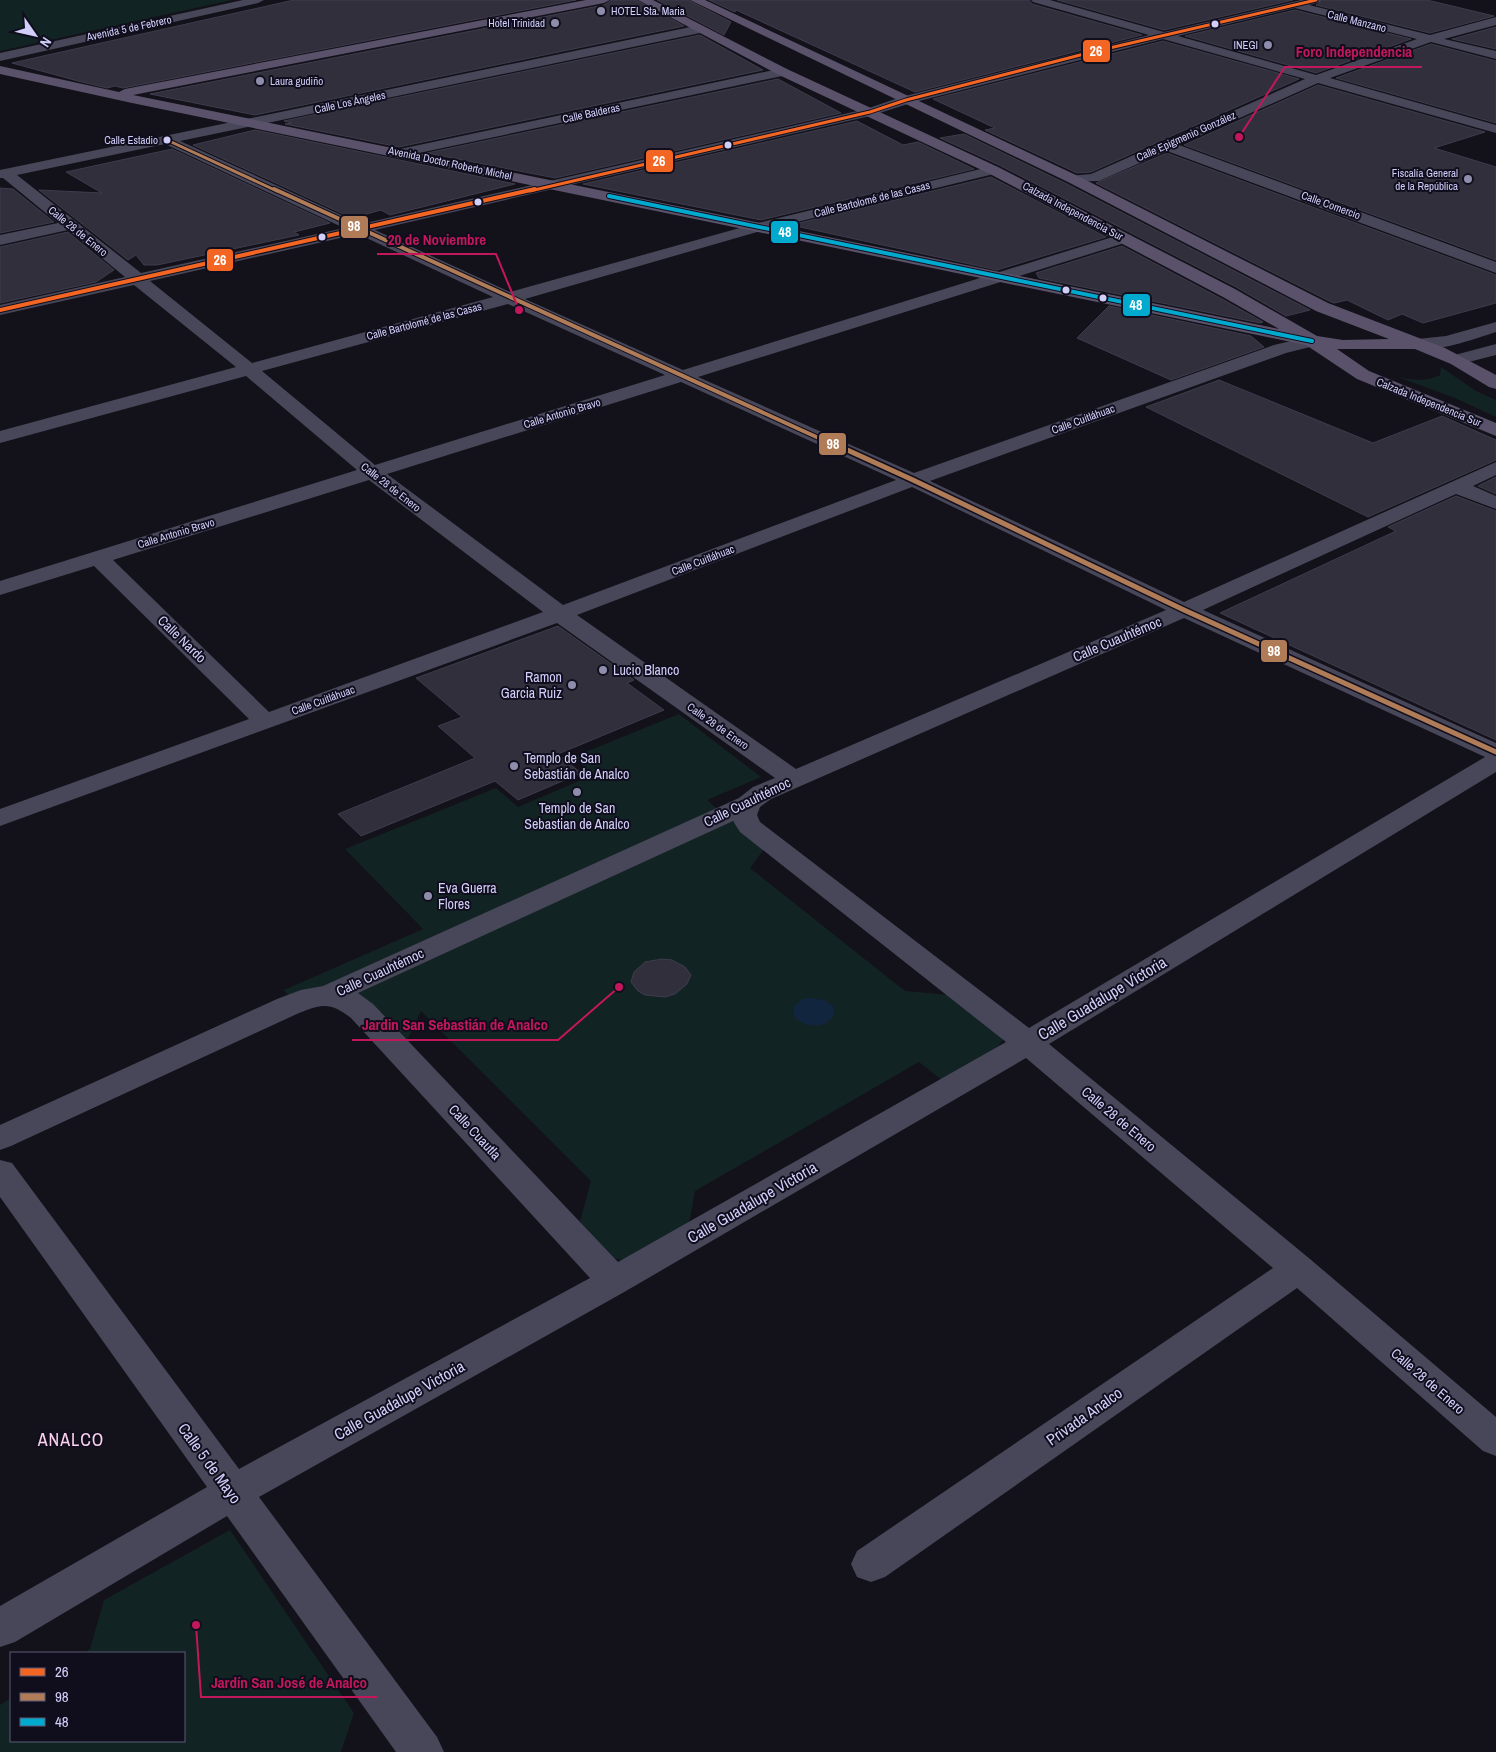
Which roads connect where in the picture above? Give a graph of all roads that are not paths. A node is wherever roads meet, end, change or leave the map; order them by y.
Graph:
1 (258, 0) edge
2 (604, 0) edge
3 (644, 0) edge
4 (696, 0) edge
5 (1037, 0) edge
6 (1276, 0) edge
7 (1316, 0) edge
8 (1296, 5) junction
9 (1496, 20) edge
10 (700, 29) junction
11 (1162, 35) junction
12 (1429, 39) junction
13 (1496, 55) edge
14 (0, 57) edge
15 (0, 70) edge
16 (783, 72) junction
17 (1316, 79) junction
18 (113, 95) junction
19 (906, 100) junction
20 (870, 112) junction
21 (252, 122) junction
22 (1496, 129) edge
23 (168, 140) junction
24 (1165, 145) junction
25 (400, 153) junction
26 (993, 170) junction
27 (3, 174) edge
28 (1073, 180) junction
29 (555, 185) junction
30 (72, 225) junction
31 (759, 226) junction
32 (363, 229) junction
33 (1125, 238) junction
34 (0, 240) edge
35 (1496, 268) edge
36 (1000, 277) junction
37 (138, 279) junction
38 (509, 298) junction
39 (0, 310) edge
40 (1496, 327) edge
41 (1312, 341) junction
42 (1414, 344) junction
43 (1496, 349) edge
44 (1457, 360) junction
45 (248, 369) junction
46 (681, 376) junction
47 (1496, 383) edge
48 (1496, 430) edge
49 (0, 437) edge
50 (1496, 468) edge
51 (371, 472) junction
52 (913, 480) junction
53 (1456, 486) junction
54 (1496, 503) edge
55 (98, 557) junction
56 (0, 588) edge
57 (1184, 610) junction
58 (560, 614) junction
59 (265, 721) junction
60 (1496, 752) edge
61 (1496, 762) edge
62 (793, 779) junction
63 (748, 804) junction
64 (0, 818) edge
65 (328, 995) junction
66 (1028, 1043) junction
67 (0, 1138) edge
68 (0, 1172) edge
69 (1298, 1269) junction
70 (614, 1281) junction
71 (1496, 1440) edge
72 (232, 1492) junction
73 (871, 1564) dead end
74 (0, 1628) edge
75 (422, 1752) edge

1 - 14 street, Avenida 5 de Febrero
2 - 18 main road
3 - 10 main road, Calzada Independencia Sur
4 - 19 main road, Calzada Independencia Sur
5 - 11 street
6 - 8 street, Calle Manzano
7 - 8 street
8 - 11 street
8 - 12 street, Calle Manzano
9 - 12 street, Calle Epigmenio González
10 - 16 main road, Calzada Independencia Sur
10 - 21 street, Calle Los Ángeles
11 - 17 street
11 - 19 street
12 - 13 street, Calle Manzano
12 - 17 street, Calle Epigmenio González
15 - 18 main road, Avenida Doctor Roberto Michel
16 - 20 main road, Calzada Independencia Sur
16 - 25 street, Calle Balderas
17 - 22 street
17 - 24 street, Calle Epigmenio González
18 - 21 main road, Avenida Doctor Roberto Michel
19 - 20 street
19 - 28 main road, Calzada Independencia Sur
20 - 26 main road, Calzada Independencia Sur
20 - 29 street
21 - 23 street, Calle Los Ángeles
21 - 25 main road, Avenida Doctor Roberto Michel
23 - 27 street, Calle Los Ángeles
23 - 32 street
24 - 28 street, Calle Epigmenio González
24 - 35 street, Calle Comercio
25 - 29 main road, Avenida Doctor Roberto Michel
26 - 31 street, Calle Bartolomé de las Casas
26 - 33 main road, Calzada Independencia Sur
27 - 30 street, Calle 28 de Enero
28 - 42 main road, Calzada Independencia Sur
29 - 31 main road, Avenida Doctor Roberto Michel
29 - 32 street
30 - 34 street
30 - 37 street, Calle 28 de Enero
31 - 36 main road, Avenida Doctor Roberto Michel
31 - 38 street, Calle Bartolomé de las Casas
32 - 37 street
32 - 38 street
33 - 36 street, Calle Antonio Bravo
33 - 41 main road, Calzada Independencia Sur
36 - 41 main road, Avenida Doctor Roberto Michel
36 - 46 street, Calle Antonio Bravo
37 - 39 street
37 - 45 street, Calle 28 de Enero
38 - 45 street, Calle Bartolomé de las Casas
38 - 46 street
40 - 42 street
41 - 42 main road, Calle Cuitláhuac
41 - 48 main road, Calzada Independencia Sur
41 - 52 street, Calle Cuitláhuac
42 - 44 main road, Calzada Independencia Sur
43 - 44 street
44 - 47 main road, Calzada Independencia Sur
45 - 49 street, Calle Bartolomé de las Casas
45 - 51 street, Calle 28 de Enero
46 - 51 street, Calle Antonio Bravo
46 - 52 street
50 - 53 street, Calle Cuauhtémoc
51 - 55 street, Calle Antonio Bravo
51 - 58 street, Calle 28 de Enero
52 - 57 street
52 - 58 street, Calle Cuitláhuac
53 - 54 street
53 - 57 street, Calle Cuauhtémoc
55 - 56 street, Calle Antonio Bravo
55 - 59 street, Calle Nardo
57 - 60 street
57 - 62 street, Calle Cuauhtémoc
58 - 59 street, Calle Cuitláhuac
58 - 62 street, Calle 28 de Enero
59 - 64 street, Calle Cuitláhuac
61 - 66 street, Calle Guadalupe Victoria
62 - 63 street, Calle Cuauhtémoc
63 - 65 street, Calle Cuauhtémoc
63 - 66 street, Calle 28 de Enero
65 - 67 street, Calle Cuauhtémoc
65 - 70 street, Calle Cuautla
66 - 69 street, Calle 28 de Enero
66 - 70 street, Calle Guadalupe Victoria
68 - 72 street, Calle 5 de Mayo
69 - 71 street, Calle 28 de Enero
69 - 73 street, Privada Analco
70 - 72 street, Calle Guadalupe Victoria
72 - 74 street, Calle Guadalupe Victoria
72 - 75 street, Calle 5 de Mayo

